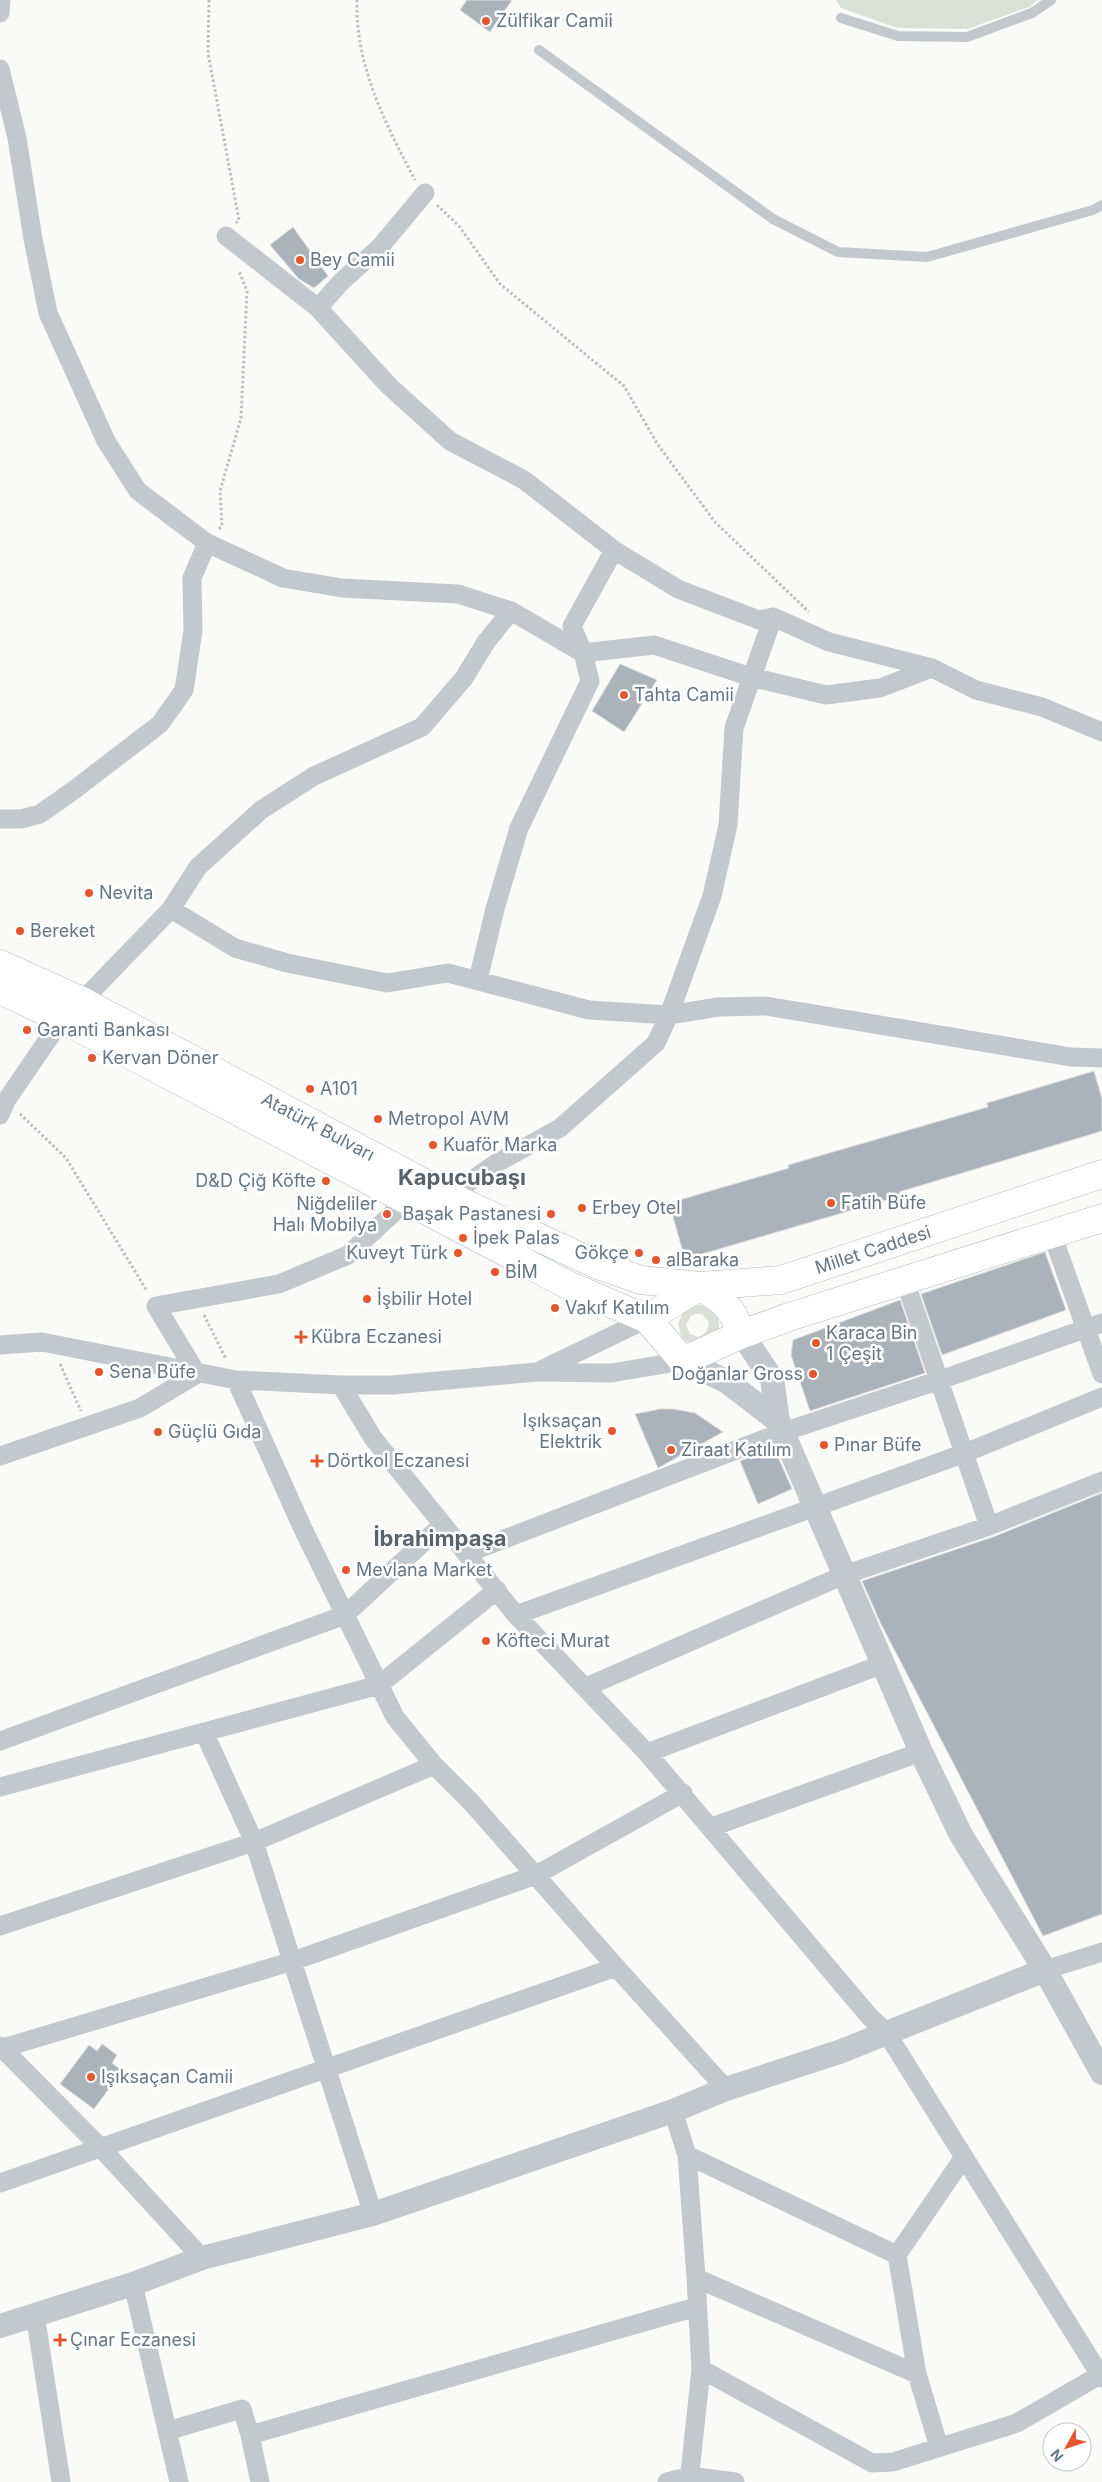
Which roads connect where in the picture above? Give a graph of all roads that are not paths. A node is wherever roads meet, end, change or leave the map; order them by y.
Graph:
1 (1, 0) edge
2 (1051, 0) edge
3 (0, 12) edge
4 (841, 18) dead end
5 (539, 50) dead end
6 (0, 69) edge
7 (425, 193) road end
8 (1102, 205) edge
9 (226, 236) road end
10 (318, 308) junction
11 (207, 543) junction
12 (614, 550) junction
13 (511, 611) junction
14 (773, 617) junction
15 (583, 653) junction
16 (932, 668) junction
17 (751, 677) junction
18 (1102, 732) edge
19 (0, 818) edge
20 (170, 909) junction
21 (0, 964) edge
22 (478, 980) junction
23 (0, 990) edge
24 (72, 1010) junction
25 (669, 1014) junction
26 (1102, 1058) edge
27 (3, 1108) edge
28 (1102, 1174) edge
29 (449, 1196) junction
30 (407, 1200) junction
31 (1102, 1218) edge
32 (1052, 1234) junction
33 (905, 1281) junction
34 (700, 1286) junction
35 (647, 1319) junction
36 (1094, 1326) edge
37 (742, 1334) junction
38 (0, 1345) edge
39 (683, 1361) junction
40 (537, 1372) junction
41 (196, 1374) junction
42 (1102, 1374) edge
43 (236, 1380) junction
44 (940, 1380) junction
45 (341, 1385) junction
46 (1102, 1397) edge
47 (781, 1426) junction
48 (965, 1453) junction
49 (0, 1456) edge
50 (1102, 1480) edge
51 (815, 1507) junction
52 (442, 1525) junction
53 (988, 1526) junction
54 (468, 1553) junction
55 (844, 1575) junction
56 (497, 1590) junction
57 (345, 1615) junction
58 (516, 1615) junction
59 (883, 1664) junction
60 (379, 1685) junction
61 (586, 1687) junction
62 (204, 1732) junction
63 (0, 1741) edge
64 (921, 1752) junction
65 (647, 1753) junction
66 (434, 1765) junction
67 (0, 1787) edge
68 (683, 1793) junction
69 (712, 1827) junction
70 (254, 1842) junction
71 (536, 1875) junction
72 (0, 1926) edge
73 (1102, 1952) edge
74 (293, 1961) junction
75 (616, 1967) junction
76 (1044, 1970) junction
77 (886, 2032) junction
78 (1, 2048) edge
79 (326, 2067) junction
80 (1102, 2073) edge
81 (726, 2089) junction
82 (673, 2111) junction
83 (101, 2148) junction
84 (687, 2155) junction
85 (964, 2157) junction
86 (0, 2183) edge
87 (373, 2214) junction
88 (897, 2255) junction
89 (202, 2258) junction
90 (696, 2278) junction
91 (133, 2284) junction
92 (696, 2307) junction
93 (34, 2314) junction
94 (0, 2326) edge
95 (700, 2369) junction
96 (916, 2374) junction
97 (1101, 2376) edge
98 (167, 2430) junction
99 (250, 2435) junction
100 (939, 2447) junction
101 (690, 2479) edge
102 (61, 2482) edge
103 (179, 2482) edge
104 (260, 2482) edge
105 (667, 2482) edge
106 (735, 2482) edge

1 - 3 street
2 - 4 lane
5 - 8 lane
6 - 11 street
7 - 10 street
9 - 10 street
10 - 12 street
11 - 13 street
11 - 19 street
12 - 14 street
12 - 15 street
13 - 15 street
13 - 20 street
14 - 16 street
14 - 17 street
15 - 17 street
15 - 22 street
16 - 17 street
16 - 18 street
17 - 25 street
20 - 22 street
20 - 24 street
21 - 24 main road, Atatürk Bulvarı
22 - 25 street
23 - 24 main road, Atatürk Bulvarı
24 - 27 street
24 - 29 main road, Atatürk Bulvarı
24 - 30 main road, Atatürk Bulvarı
25 - 26 street
25 - 29 street
28 - 34 main road, Millet Caddesi
29 - 34 main road, Atatürk Bulvarı
30 - 35 main road, Atatürk Bulvarı
30 - 41 street
31 - 32 main road
32 - 33 main road
32 - 36 street
33 - 37 main road
33 - 44 street
34 - 35 main road, Millet Caddesi
34 - 37 main road
35 - 39 main road
35 - 40 street
36 - 42 street
36 - 44 street
37 - 39 main road
37 - 47 street
38 - 41 street
39 - 40 street
39 - 47 street
40 - 45 street
41 - 43 street
41 - 49 street
43 - 45 street
43 - 57 street
44 - 47 street
44 - 48 street
45 - 52 street
46 - 48 street
47 - 51 street
47 - 54 street
48 - 51 street
48 - 53 street
50 - 53 street
51 - 55 street
51 - 58 street
52 - 54 street
52 - 57 street
53 - 55 street
54 - 56 street
55 - 59 street
55 - 61 street
56 - 58 street
56 - 60 street
57 - 60 street
57 - 63 street
58 - 61 street
59 - 64 street
59 - 65 street
60 - 62 street
60 - 66 street
61 - 65 street
62 - 67 street
62 - 70 street
64 - 69 street
64 - 76 street
65 - 68 street
66 - 70 street
66 - 71 street
68 - 69 street
68 - 71 street
69 - 77 street
70 - 72 street
70 - 74 street
71 - 74 street
71 - 75 street
73 - 76 street
74 - 78 street
74 - 79 street
75 - 79 street
75 - 81 street
76 - 77 street
76 - 80 street
77 - 81 street
77 - 85 street
78 - 83 street
79 - 83 street
79 - 87 street
81 - 82 street
82 - 84 street
82 - 87 street
83 - 86 street
83 - 89 street
84 - 88 street
84 - 90 street
85 - 88 street
85 - 97 street
87 - 89 street
88 - 96 street
89 - 91 street
90 - 92 street
90 - 96 street
91 - 93 street
91 - 98 street
92 - 95 street
92 - 99 street
93 - 94 street
93 - 102 street
95 - 100 street
95 - 101 street
96 - 100 street
97 - 100 street
98 - 99 street
98 - 103 street
99 - 104 street
101 - 105 street
101 - 106 street

